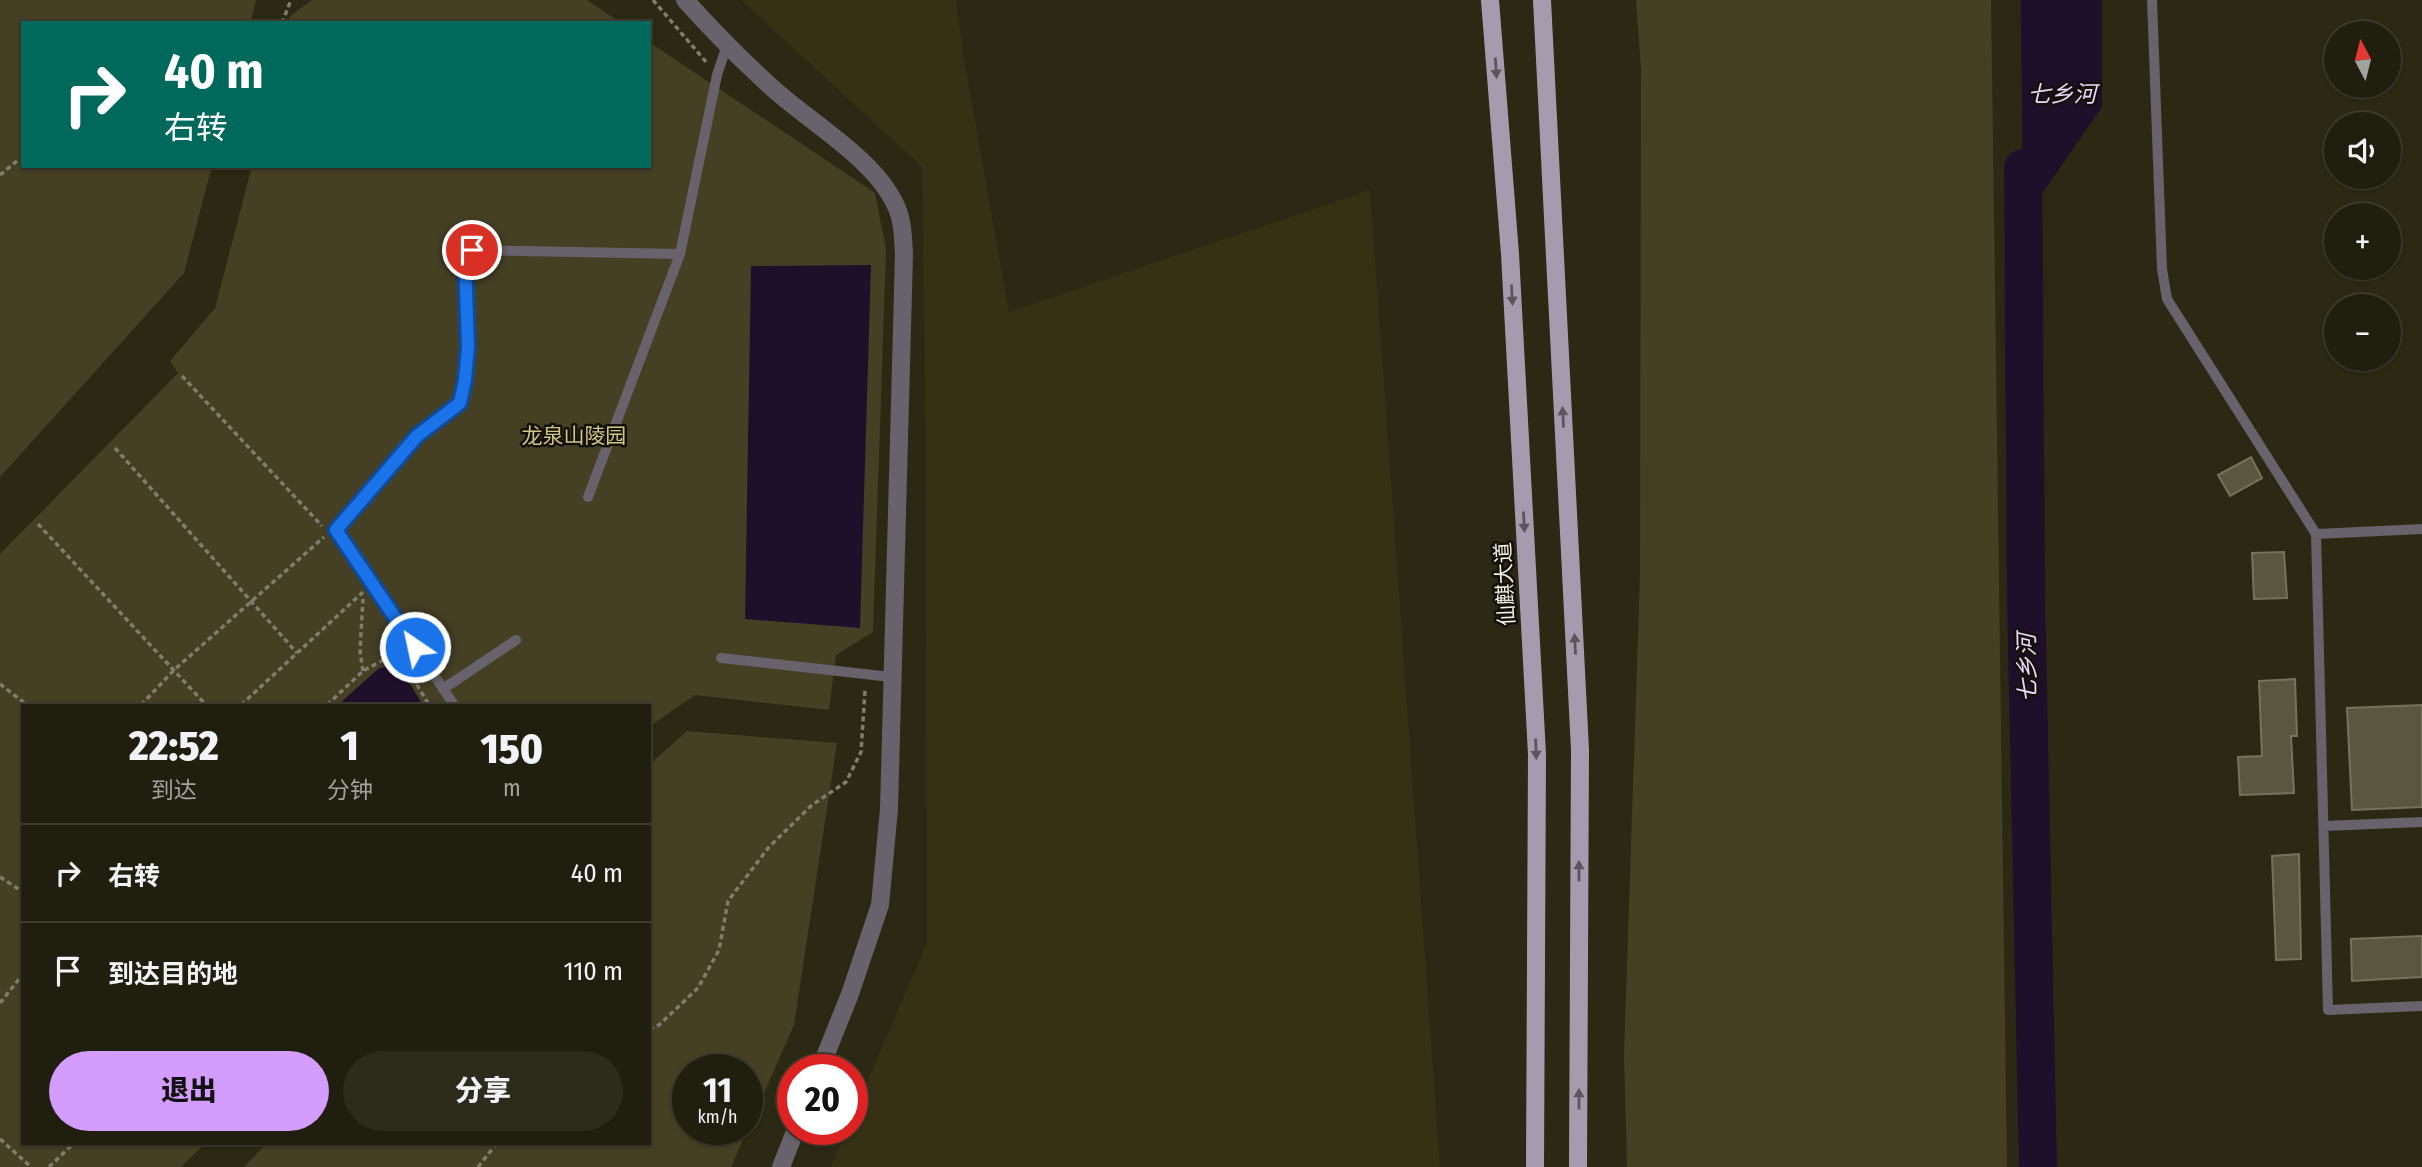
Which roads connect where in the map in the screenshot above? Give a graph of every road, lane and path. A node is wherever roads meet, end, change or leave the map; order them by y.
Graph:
1 (291, 0) edge
2 (653, 0) edge
3 (685, 0) edge
4 (1490, 0) edge
5 (1542, 0) edge
6 (2152, 0) edge
7 (283, 21) edge
8 (727, 45) junction
9 (717, 75) junction
10 (21, 158) edge
11 (0, 176) edge
12 (680, 254) junction
13 (182, 376) dead end
14 (114, 448) dead end
15 (588, 498) dead end
16 (38, 524) dead end
17 (2422, 530) edge
18 (2316, 534) junction
19 (250, 601) junction
20 (516, 640) dead end
21 (297, 653) junction
22 (721, 658) dead end
23 (174, 670) junction
24 (363, 671) junction
25 (866, 674) junction
26 (891, 677) junction
27 (0, 684) edge
28 (443, 689) junction
29 (26, 704) edge
30 (142, 704) edge
31 (205, 704) edge
32 (242, 704) edge
33 (328, 704) edge
34 (428, 704) edge
35 (453, 704) edge
36 (2422, 822) edge
37 (2324, 825) junction
38 (0, 877) edge
39 (21, 891) edge
40 (21, 977) edge
41 (0, 1003) edge
42 (2422, 1006) edge
43 (651, 1028) edge
44 (826, 1054) edge
45 (0, 1139) edge
46 (72, 1145) edge
47 (495, 1145) edge
48 (790, 1145) edge
49 (31, 1167) edge
50 (49, 1167) edge
51 (478, 1167) edge
52 (781, 1167) edge
53 (1535, 1167) edge
54 (1578, 1167) edge

1 - 7 path
2 - 9 path
3 - 8 street
4 -> 53 main road, 仙麒大道
54 -> 5 main road
6 - 18 lane
8 - 9 lane
8 - 26 street
9 - 12 lane
10 - 11 path
12 - 15 lane
12 - 28 lane
13 - 19 path
14 - 19 path
16 - 23 path
17 - 18 lane
18 - 37 lane
19 - 21 path
19 - 23 path
20 - 28 lane
21 - 24 path
21 - 32 path
22 - 25 lane
23 - 30 path
23 - 31 path
24 - 33 path
24 - 34 path
25 - 26 lane
25 - 43 path
26 - 44 street
27 - 29 path
28 - 35 lane
36 - 37 lane
37 - 42 lane
38 - 39 path
40 - 41 path
45 - 49 path
46 - 50 path
47 - 51 path
48 - 52 street

